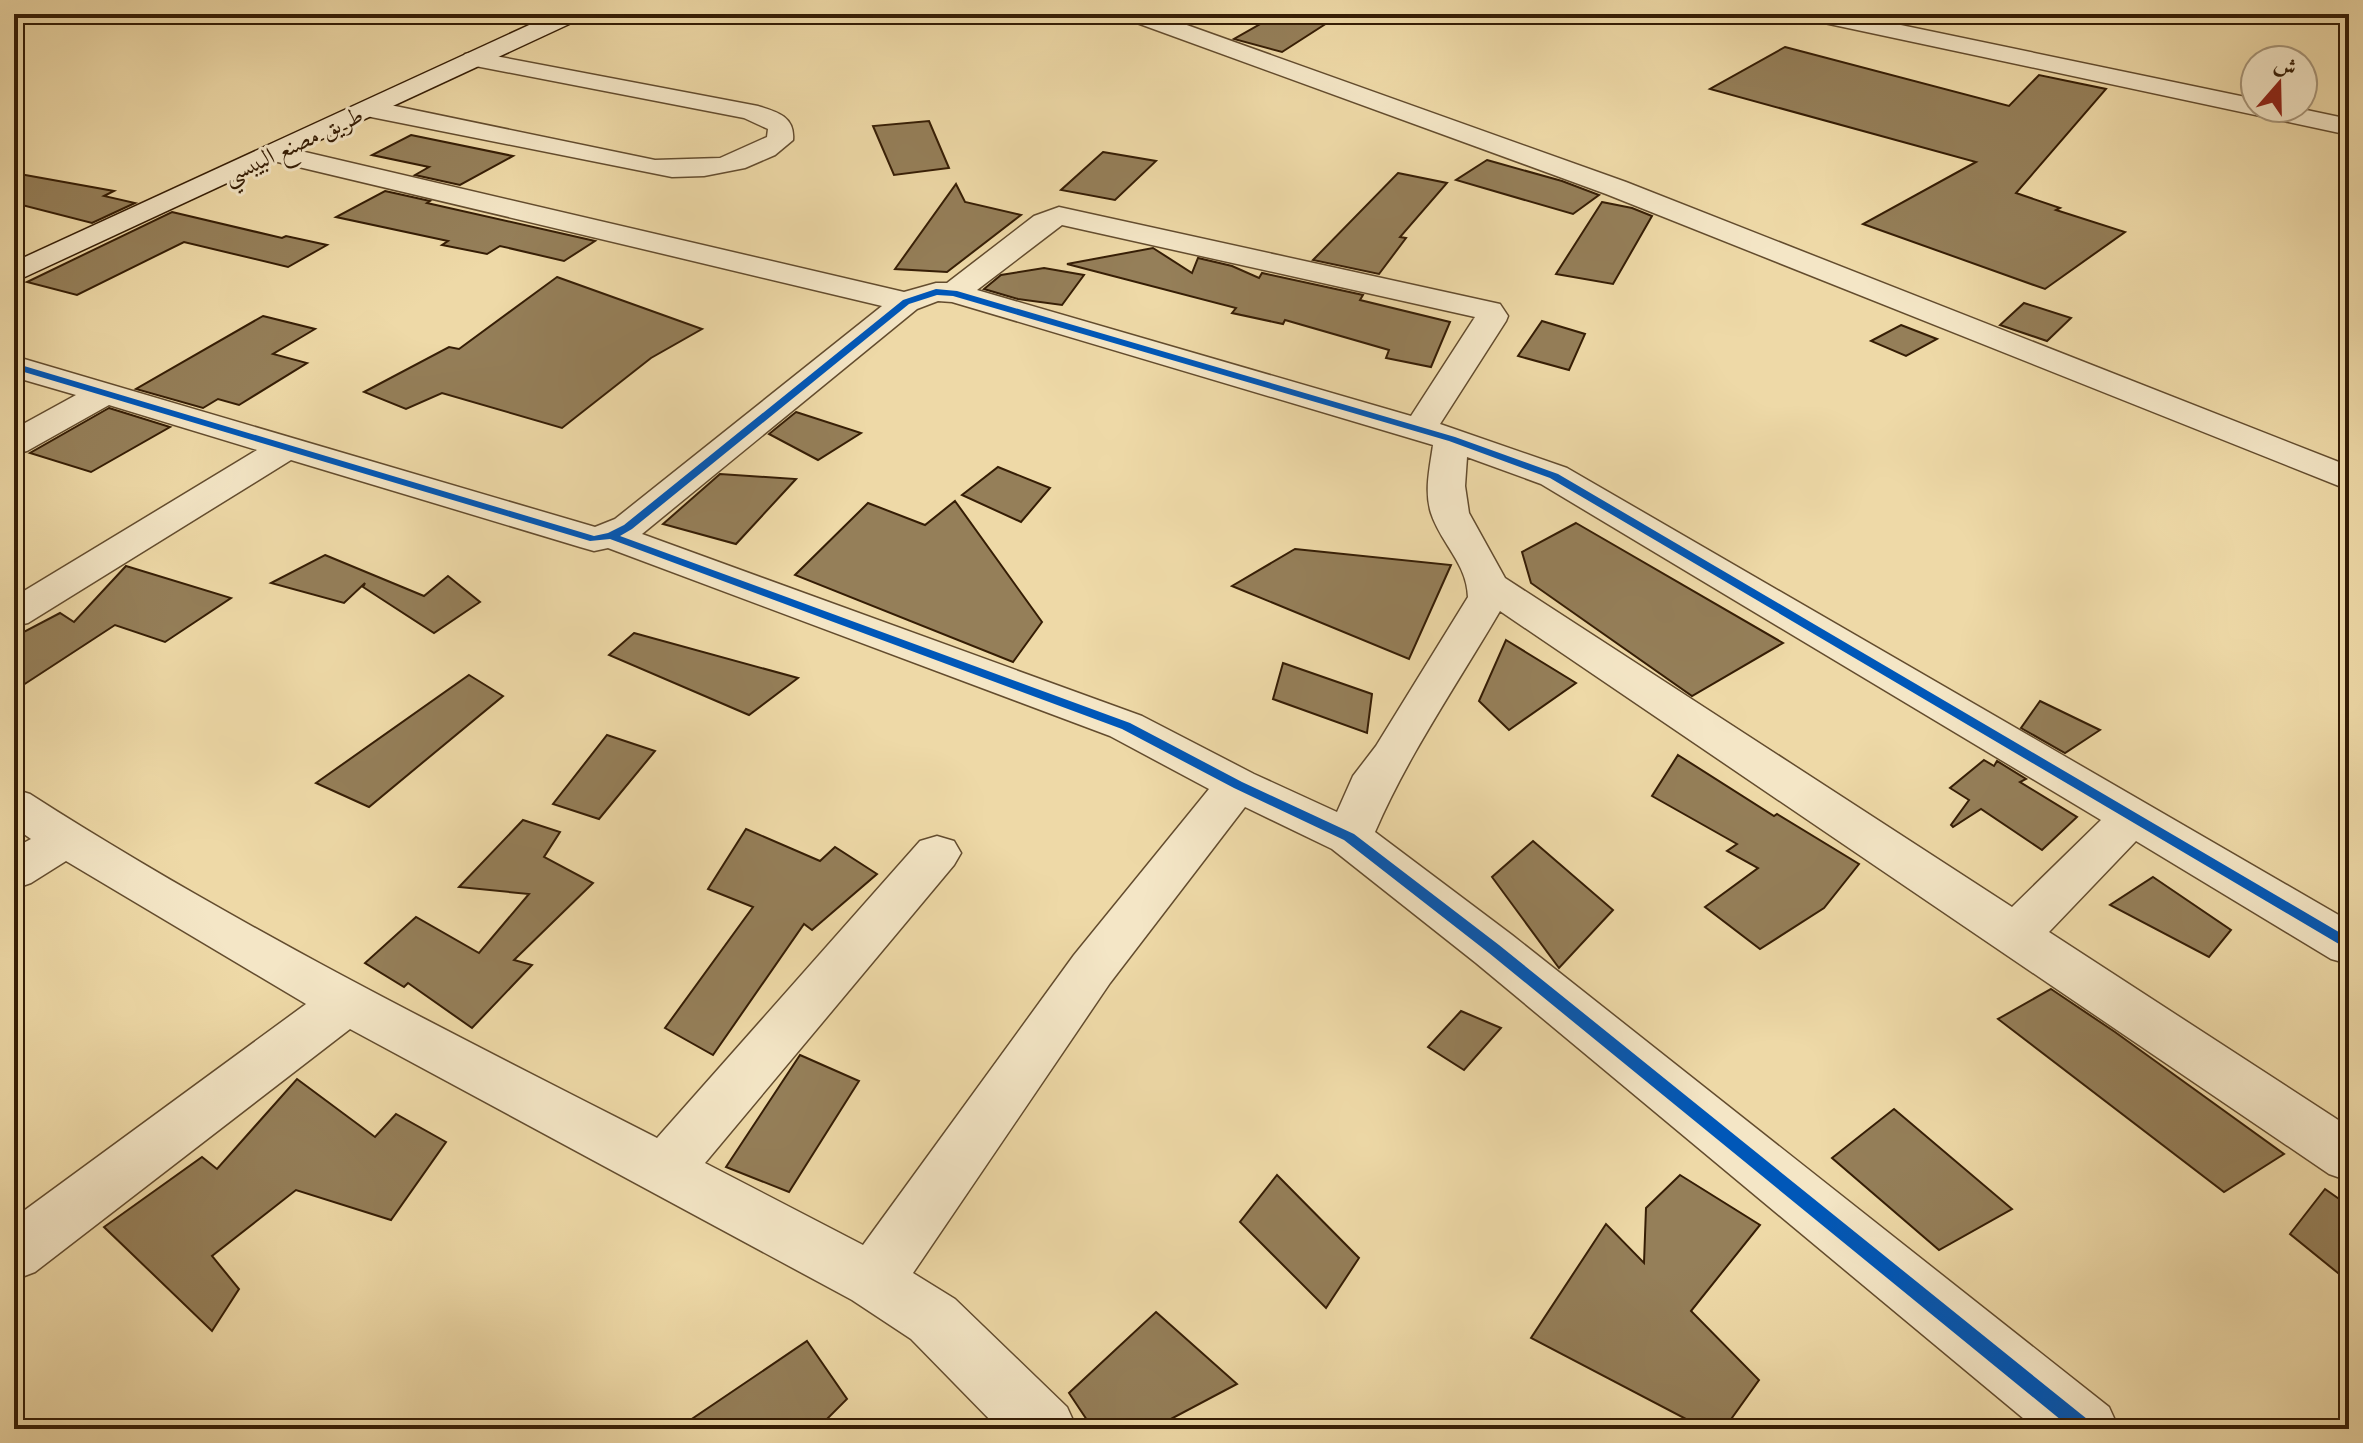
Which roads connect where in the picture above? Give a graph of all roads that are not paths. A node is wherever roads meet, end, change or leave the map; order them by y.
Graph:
1 (572, 14) edge
2 (1134, 14) edge
3 (1815, 14) edge
4 (474, 59) junction
5 (2239, 103) edge
6 (371, 109) junction
7 (2319, 120) edge
8 (2349, 127) edge
9 (275, 153) junction
10 (14, 273) edge
11 (954, 293) junction
12 (906, 302) junction
13 (14, 366) edge
14 (106, 393) junction
15 (1436, 434) junction
16 (14, 443) edge
17 (287, 447) junction
18 (2349, 479) edge
19 (611, 536) junction
20 (1489, 585) junction
21 (14, 614) edge
22 (1238, 785) junction
23 (14, 805) edge
24 (2132, 817) junction
25 (1349, 837) junction
26 (65, 840) junction
27 (937, 853) dead end
28 (14, 871) edge
29 (2015, 935) junction
30 (2349, 945) edge
31 (346, 1003) junction
32 (2349, 1157) edge
33 (666, 1168) junction
34 (14, 1253) edge
35 (873, 1281) junction
36 (1044, 1429) edge
37 (2086, 1429) edge

1 - 4 street, طريق مصنع البيبسي
2 - 18 street
3 - 5 street
4 - 6 street, طريق مصنع البيبسي
4 - 6 street
6 - 9 street, طريق مصنع البيبسي
7 - 8 street
9 - 10 street, طريق مصنع البيبسي
9 - 12 street
11 - 12 street
11 - 15 street
11 - 15 street
12 - 19 street
13 - 14 street
14 - 16 street
14 - 17 street
15 - 20 street
15 - 24 street
17 - 19 street
17 - 21 street
19 - 22 street
20 - 25 street
20 - 29 street
22 - 25 street
22 - 35 street
23 - 26 street
24 - 29 street
24 - 30 street
25 - 37 street
26 - 28 street
26 - 31 street
27 - 33 street
29 - 32 street
31 - 33 street
31 - 34 street
33 - 35 street
35 - 36 street

